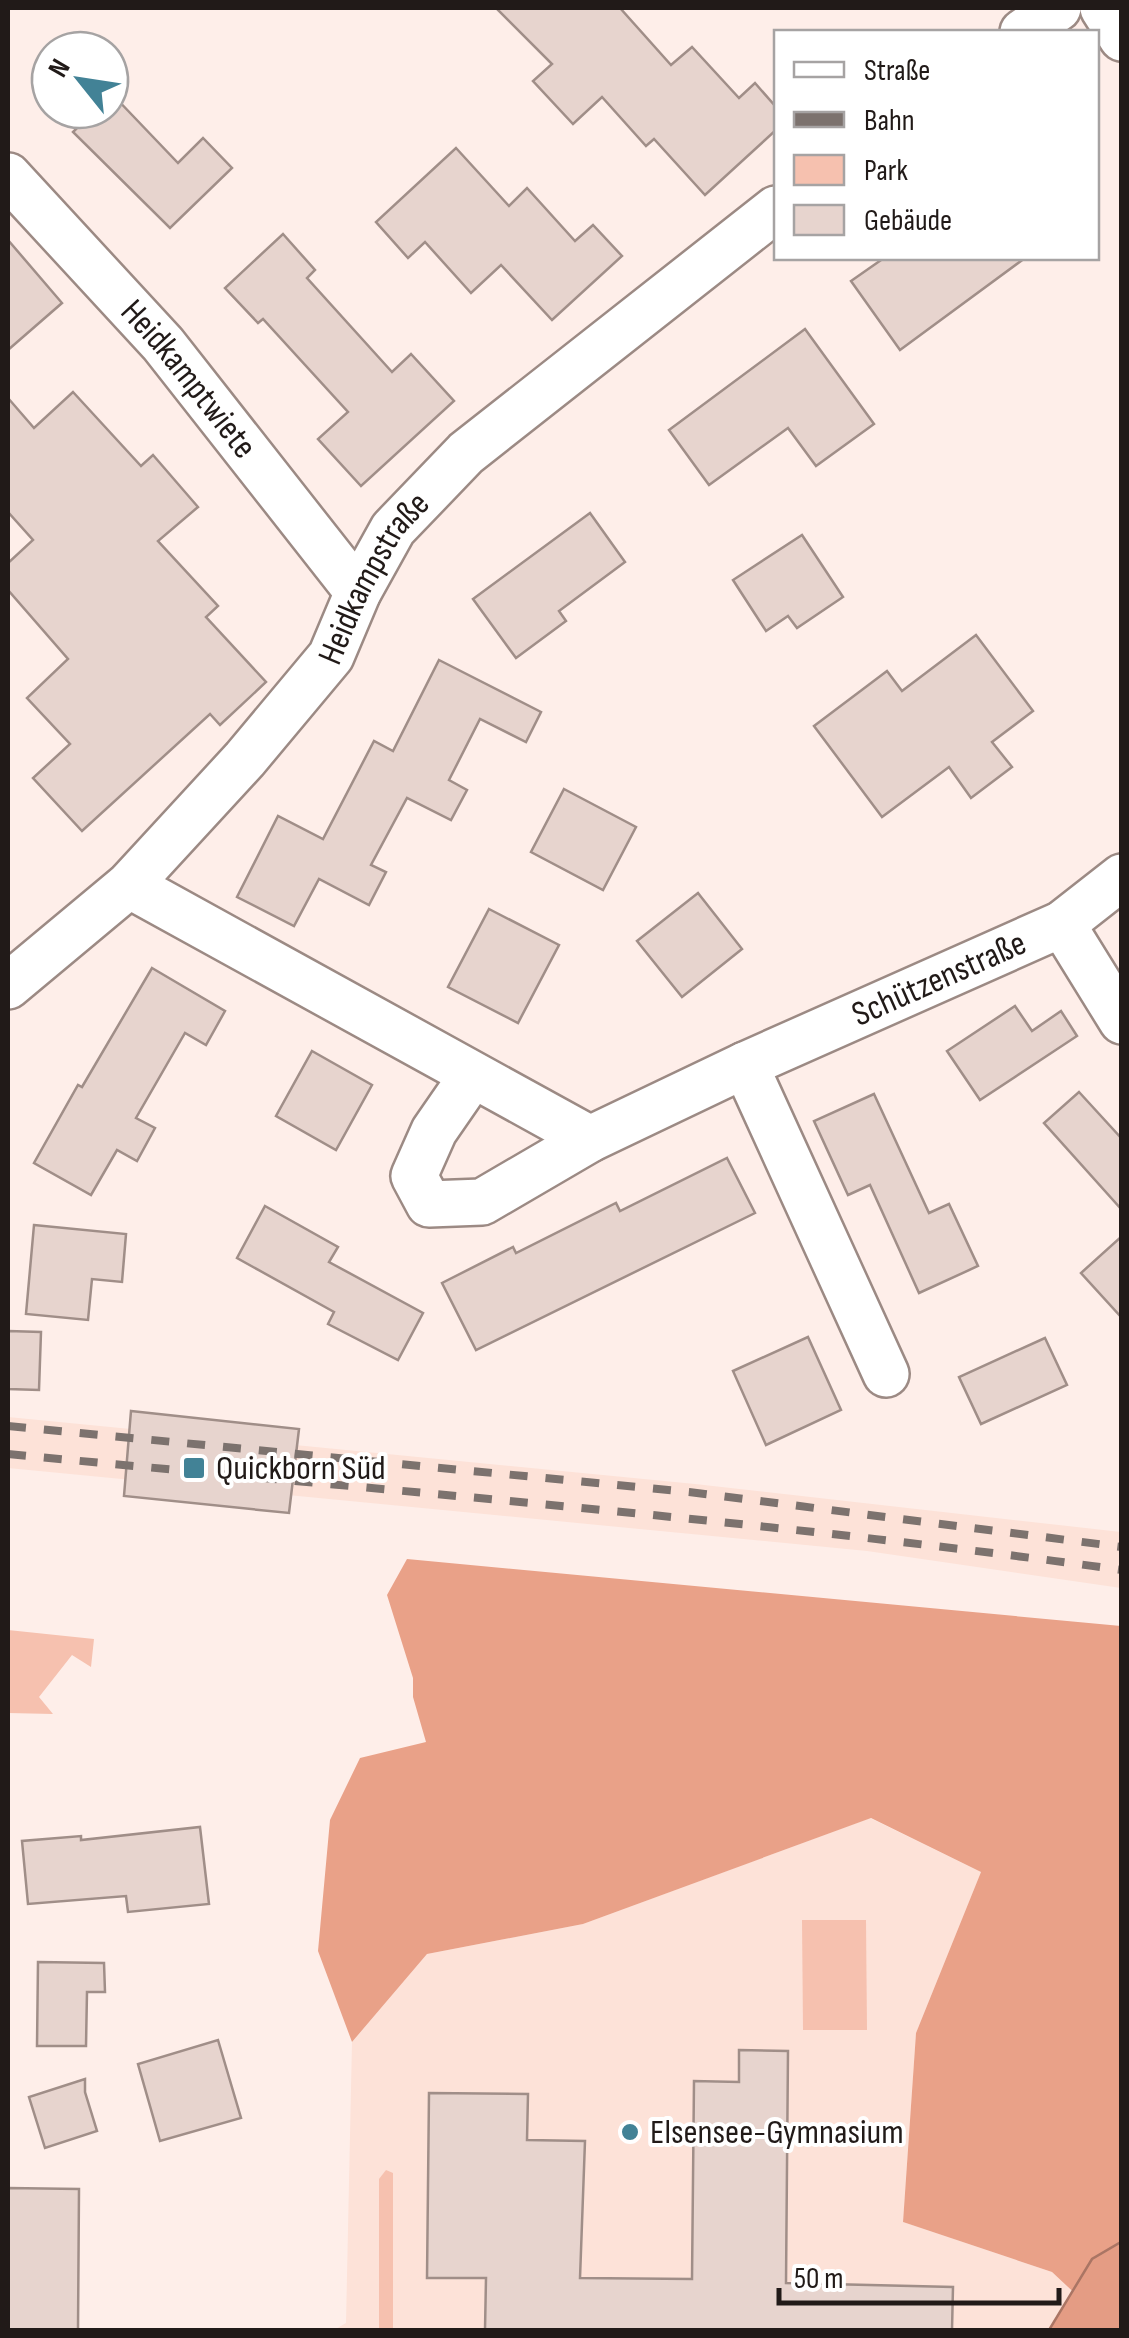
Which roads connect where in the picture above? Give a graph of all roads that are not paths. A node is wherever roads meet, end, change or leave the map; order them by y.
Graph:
1 (1058, 8) edge
2 (1103, 8) edge
3 (1026, 30) edge
4 (1122, 38) edge
5 (8, 176) edge
6 (774, 211) edge
7 (358, 592) junction
8 (1122, 877) edge
9 (129, 885) junction
10 (1062, 924) junction
11 (8, 986) edge
12 (1122, 1021) edge
13 (745, 1065) junction
14 (472, 1076) junction
15 (590, 1140) junction
16 (886, 1374) dead end

1 - 3 street
2 - 4 street
5 - 7 street, Heidkamptwiete
6 - 7 street, Heidkampstraße
7 - 9 street, Heidkampstraße
8 - 10 street, Schützenstraße
9 - 11 street, Heidkampstraße
9 - 14 street
10 - 12 street
10 - 13 street, Schützenstraße
13 - 15 street, Schützenstraße
13 - 16 street
14 - 15 street
14 - 15 street, Schützenstraße

